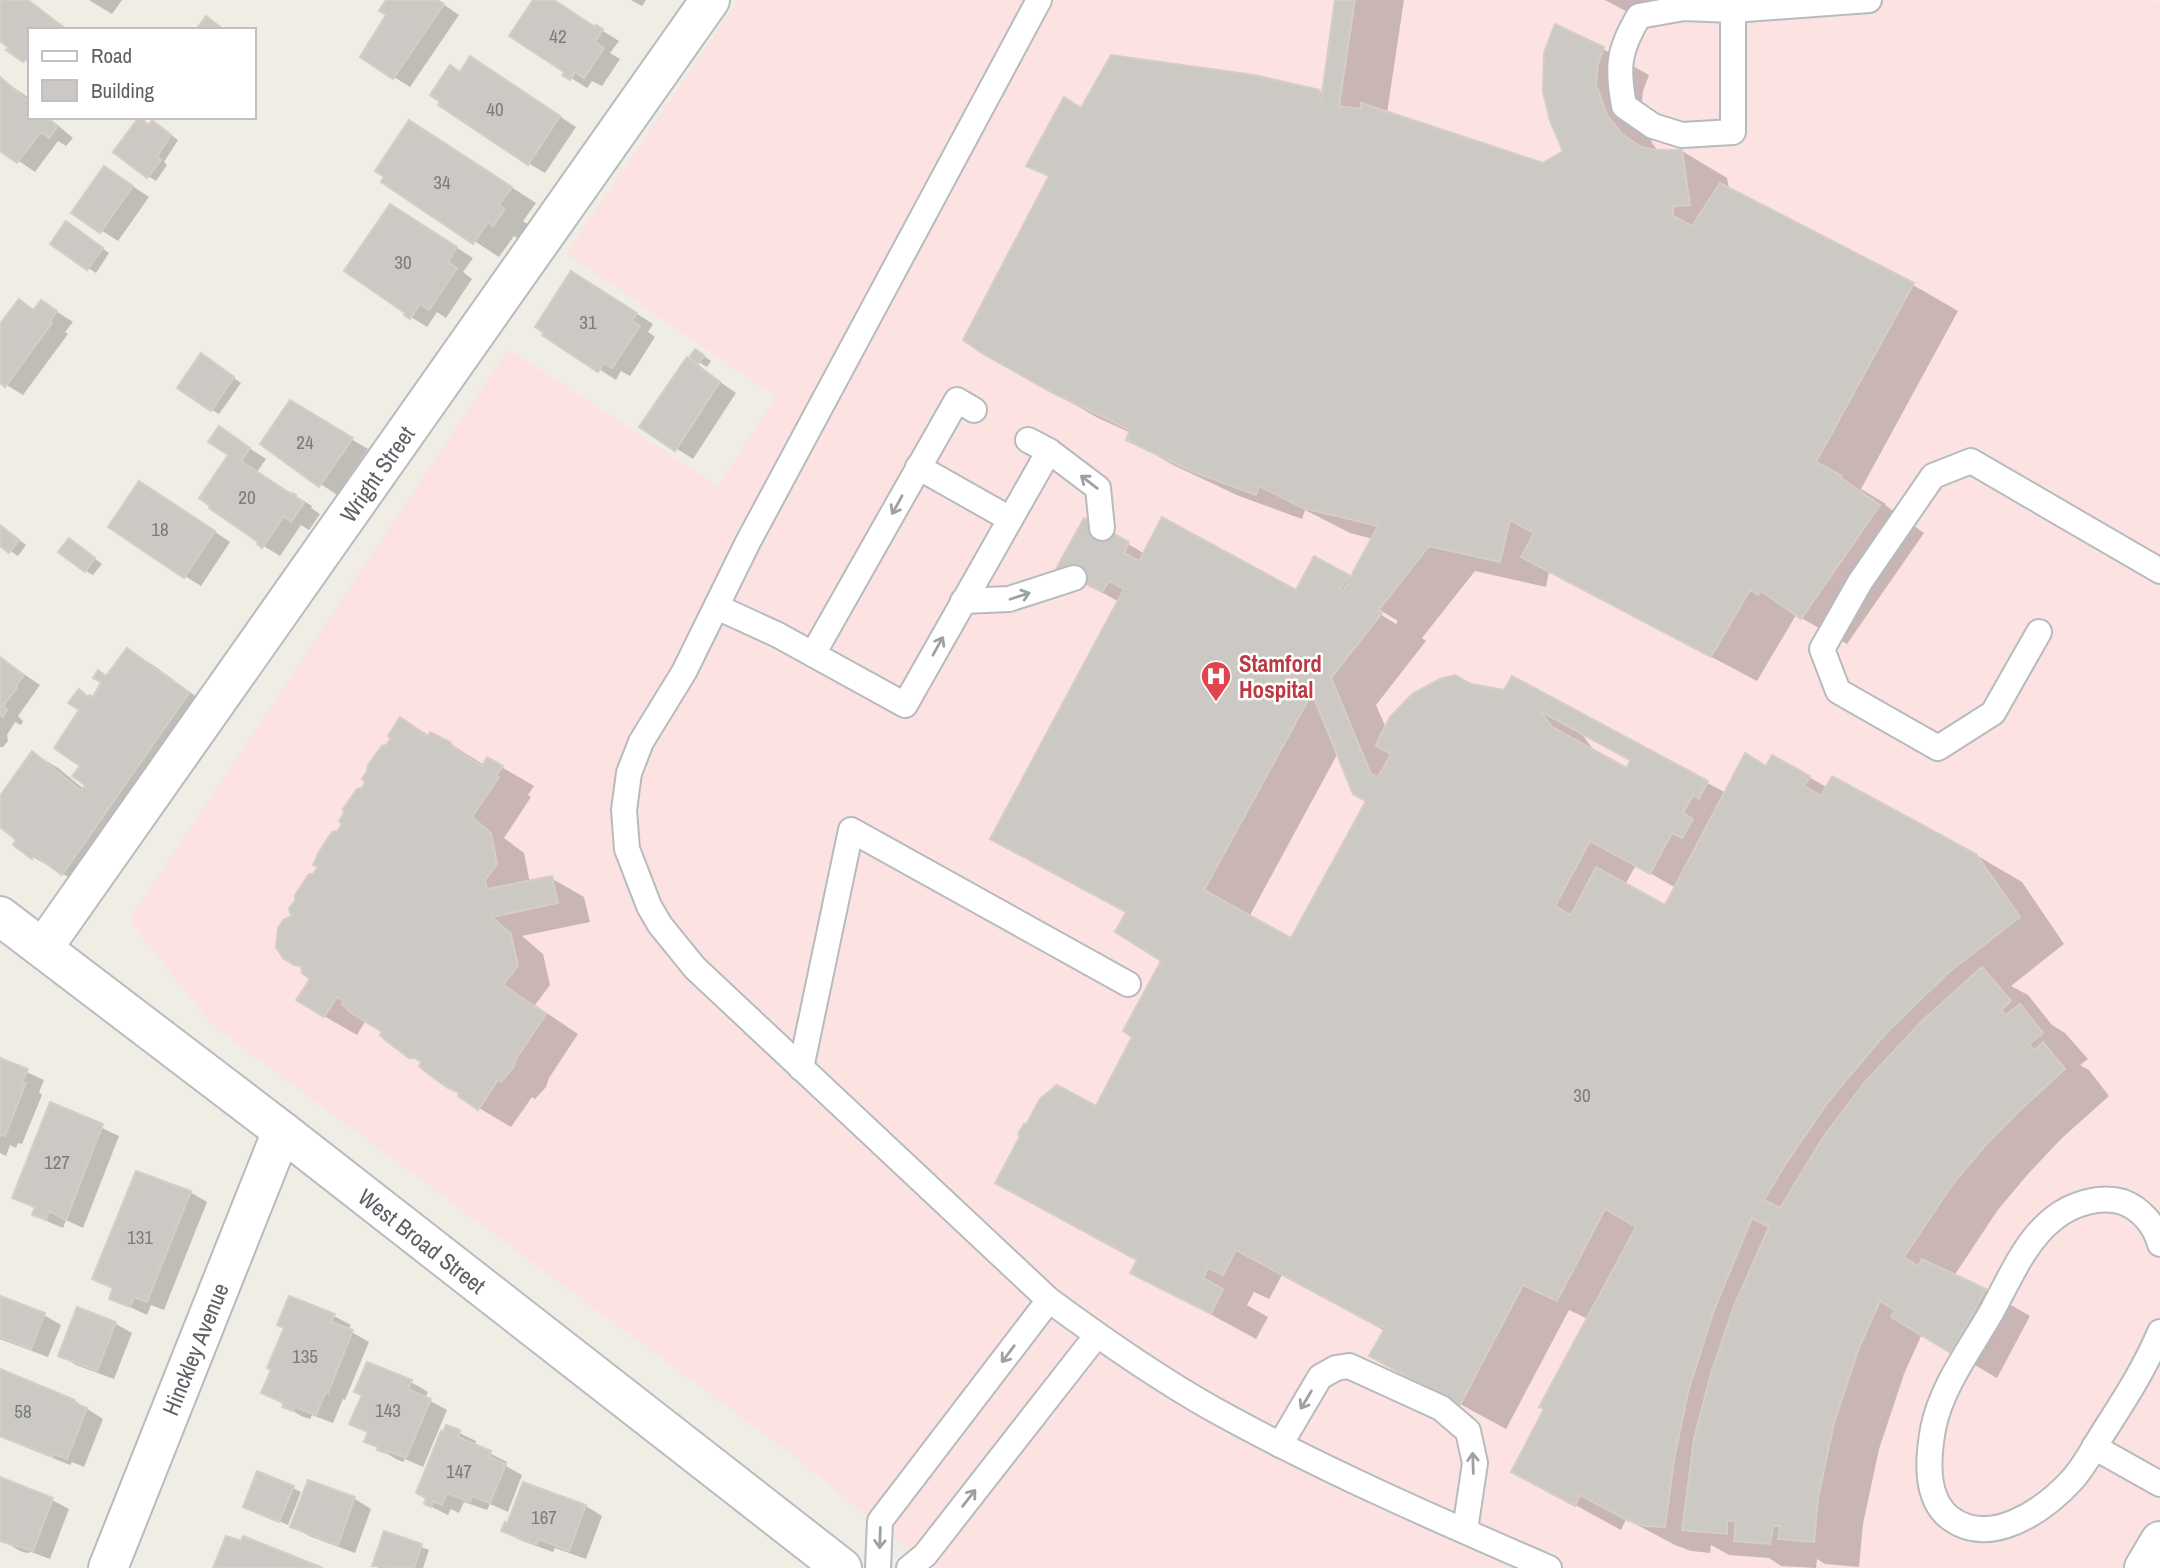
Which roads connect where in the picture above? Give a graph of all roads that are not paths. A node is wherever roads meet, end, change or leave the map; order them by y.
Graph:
1 (710, 0) edge
2 (1038, 0) edge
3 (1869, 0) edge
4 (1733, 10) junction
5 (974, 410) dead end
6 (919, 467) junction
7 (1010, 519) junction
8 (1102, 527) dead end
9 (2160, 571) edge
10 (1074, 578) dead end
11 (963, 601) junction
12 (717, 607) junction
13 (2039, 632) dead end
14 (813, 654) junction
15 (0, 916) edge
16 (43, 948) junction
17 (1128, 984) dead end
18 (801, 1068) junction
19 (282, 1131) junction
20 (2160, 1244) edge
21 (1049, 1300) junction
22 (1097, 1335) junction
23 (2158, 1345) edge
24 (1280, 1445) junction
25 (2094, 1447) junction
26 (2160, 1485) edge
27 (1465, 1530) junction
28 (2160, 1541) edge
29 (108, 1568) edge
30 (842, 1568) edge
31 (878, 1568) edge
32 (909, 1568) edge
33 (1549, 1568) edge
34 (2144, 1568) edge

1 - 16 street, Wright Street
2 - 12 lane
3 - 4 lane
4 - 4 lane
5 - 6 lane
6 - 7 lane
6 -> 14 lane
8 -> 7 lane
7 - 11 lane
9 - 13 lane
11 -> 10 lane
14 -> 11 lane
12 - 14 lane
12 - 18 lane
15 - 16 street, West Broad Street
16 - 19 street, West Broad Street
17 - 18 lane
18 - 21 lane
19 - 29 street, Hinckley Avenue
19 - 30 street, West Broad Street
20 - 25 lane
21 - 22 lane
21 -> 31 lane
22 - 24 lane
32 -> 22 lane
23 - 25 lane
24 - 27 lane
27 -> 24 lane
25 - 26 lane
27 - 33 lane
28 - 34 street

